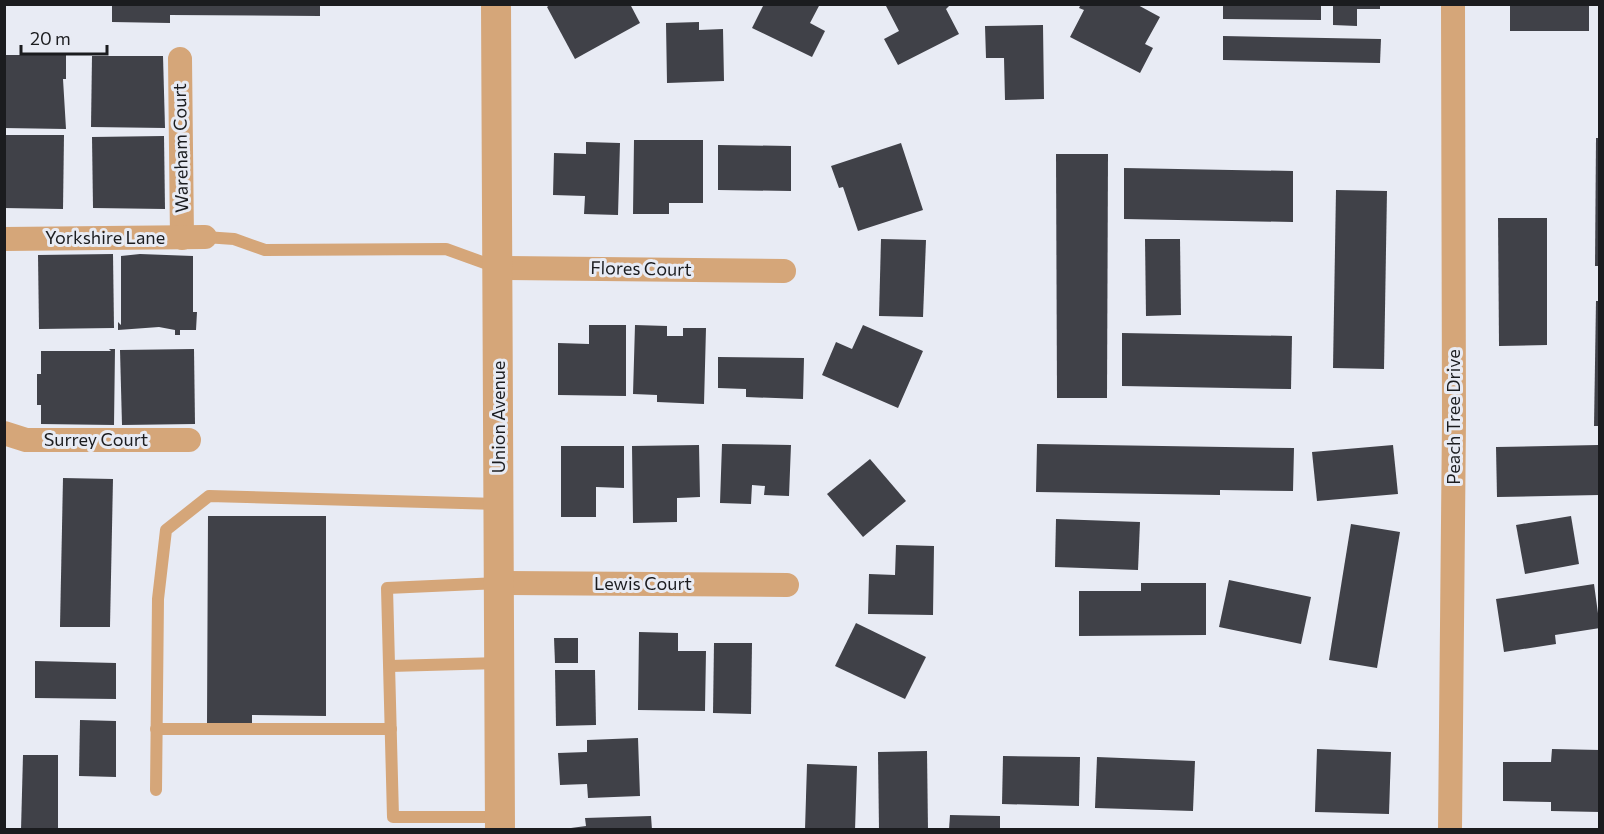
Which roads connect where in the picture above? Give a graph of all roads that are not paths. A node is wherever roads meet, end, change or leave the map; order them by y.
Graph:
1 (496, 4) edge
2 (1453, 4) edge
3 (180, 59) dead end
4 (193, 237) junction
5 (4, 239) edge
6 (498, 268) junction
7 (784, 271) dead end
8 (4, 433) edge
9 (189, 440) dead end
10 (499, 504) junction
11 (500, 583) junction
12 (787, 585) dead end
13 (500, 663) junction
14 (390, 666) junction
15 (156, 729) junction
16 (391, 729) junction
17 (156, 790) dead end
18 (500, 823) edge
19 (1450, 830) edge

1 - 6 street, Union Avenue
2 - 19 street, Peach Tree Drive
3 - 4 street, Wareham Court
4 - 5 street, Yorkshire Lane
4 - 6 lane
6 - 7 street, Flores Court
6 - 10 street, Union Avenue
8 - 9 street, Surrey Court
10 - 11 street, Union Avenue
10 - 15 lane
11 - 12 street, Lewis Court
11 - 13 street, Union Avenue
11 - 14 lane
13 - 14 lane
13 - 18 street, Union Avenue
14 - 16 lane
15 - 16 lane
15 - 17 lane
16 - 18 lane

